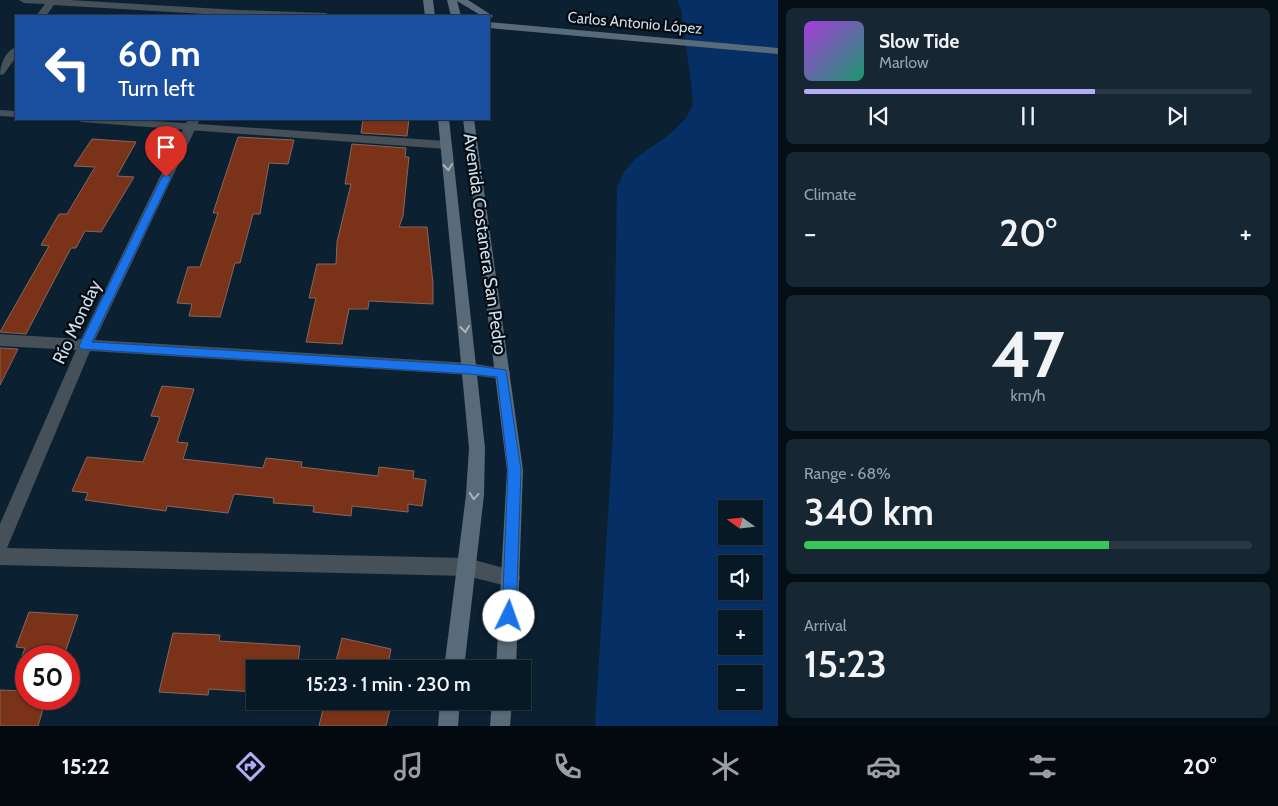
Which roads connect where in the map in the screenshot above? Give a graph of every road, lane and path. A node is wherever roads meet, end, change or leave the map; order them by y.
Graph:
1 (24, 0) edge
2 (240, 0) edge
3 (428, 0) edge
4 (452, 0) edge
5 (460, 0) edge
6 (52, 1) edge
7 (237, 14) edge
8 (42, 15) edge
9 (282, 15) edge
10 (430, 15) edge
11 (456, 15) edge
12 (486, 15) edge
13 (490, 16) edge
14 (490, 25) edge
15 (495, 35) dead end
16 (655, 39) junction
17 (15, 51) edge
18 (778, 51) edge
19 (0, 72) edge
20 (0, 113) edge
21 (15, 114) edge
22 (118, 120) edge
23 (443, 120) edge
24 (468, 120) edge
25 (192, 122) edge
26 (446, 145) junction
27 (0, 340) edge
28 (85, 346) junction
29 (470, 369) junction
30 (502, 373) junction
31 (0, 544) edge
32 (0, 556) edge
33 (467, 567) junction
34 (511, 578) junction
35 (455, 660) edge
36 (506, 660) edge
37 (449, 710) edge
38 (501, 710) edge
39 (448, 726) edge
40 (500, 726) edge

1 - 6 street
2 - 7 street
3 - 10 main road
4 - 11 main road
5 - 12 main road
6 - 7 street
6 - 8 street
7 - 9 street
13 - 16 main road
14 - 16 main road, Carlos Antonio López
15 - 16 main road
16 - 18 main road, Carlos Antonio López
17 - 19 street
20 - 21 street
22 - 25 street
23 - 26 main road, Avenida Costanera San Pedro
24 - 30 main road, Avenida Costanera San Pedro
25 - 26 street
25 - 28 street, Río Monday
26 -> 29 main road, Avenida Costanera San Pedro
27 - 28 street
28 - 29 street
28 - 31 street, Río Monday
29 - 30 street
29 -> 33 main road, Avenida Costanera San Pedro
30 - 34 main road, Avenida Costanera San Pedro
32 - 33 street
33 - 34 street
33 - 35 main road, Avenida Costanera San Pedro
34 - 36 main road, Avenida Costanera San Pedro
37 - 39 main road
38 - 40 main road

